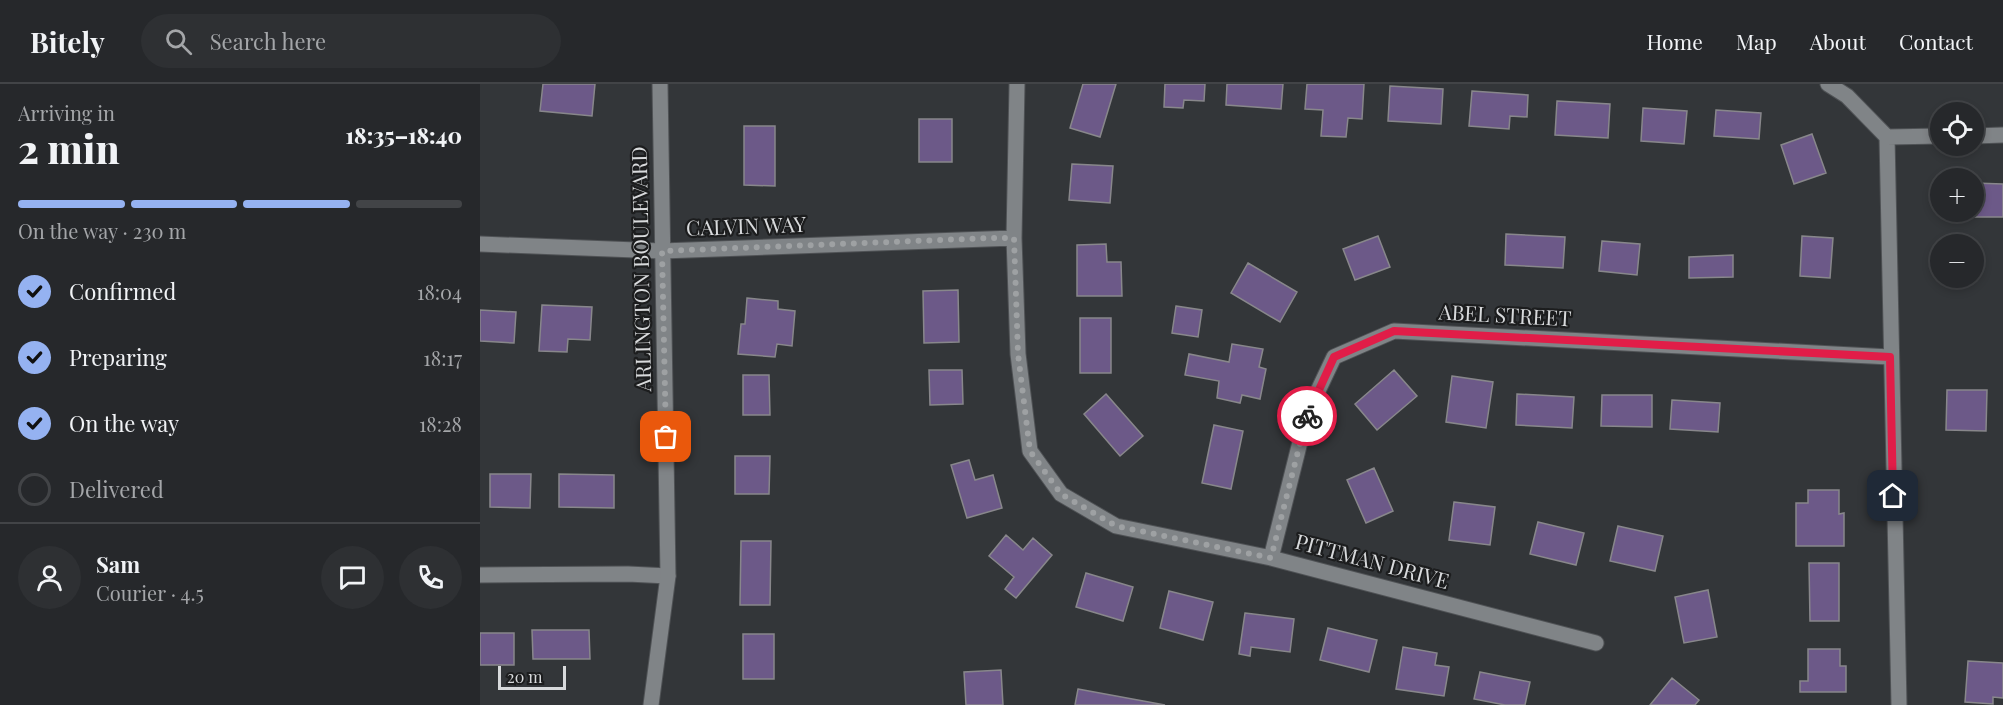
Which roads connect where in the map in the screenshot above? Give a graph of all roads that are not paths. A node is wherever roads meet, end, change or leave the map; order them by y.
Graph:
1 (660, 84) edge
2 (1017, 84) edge
3 (1828, 84) edge
4 (2003, 135) edge
5 (1930, 136) edge
6 (1984, 136) edge
7 (1887, 137) junction
8 (1014, 238) junction
9 (480, 244) edge
10 (662, 251) junction
11 (1890, 357) junction
12 (1271, 558) junction
13 (480, 575) edge
14 (668, 576) junction
15 (1596, 643) dead end
16 (651, 705) edge
17 (1899, 705) edge

1 - 10 street, ARLINGTON BOULEVARD
2 - 8 street, PITTMAN DRIVE
3 - 7 street
4 - 6 street
5 - 7 street
7 - 11 street
8 - 10 street, CALVIN WAY
8 - 12 street, PITTMAN DRIVE
9 - 10 street, CALVIN WAY
10 - 14 street, ARLINGTON BOULEVARD
11 - 12 street, ABEL STREET
11 - 17 street
12 - 15 street, PITTMAN DRIVE
13 - 14 street
14 - 16 street, ARLINGTON BOULEVARD

